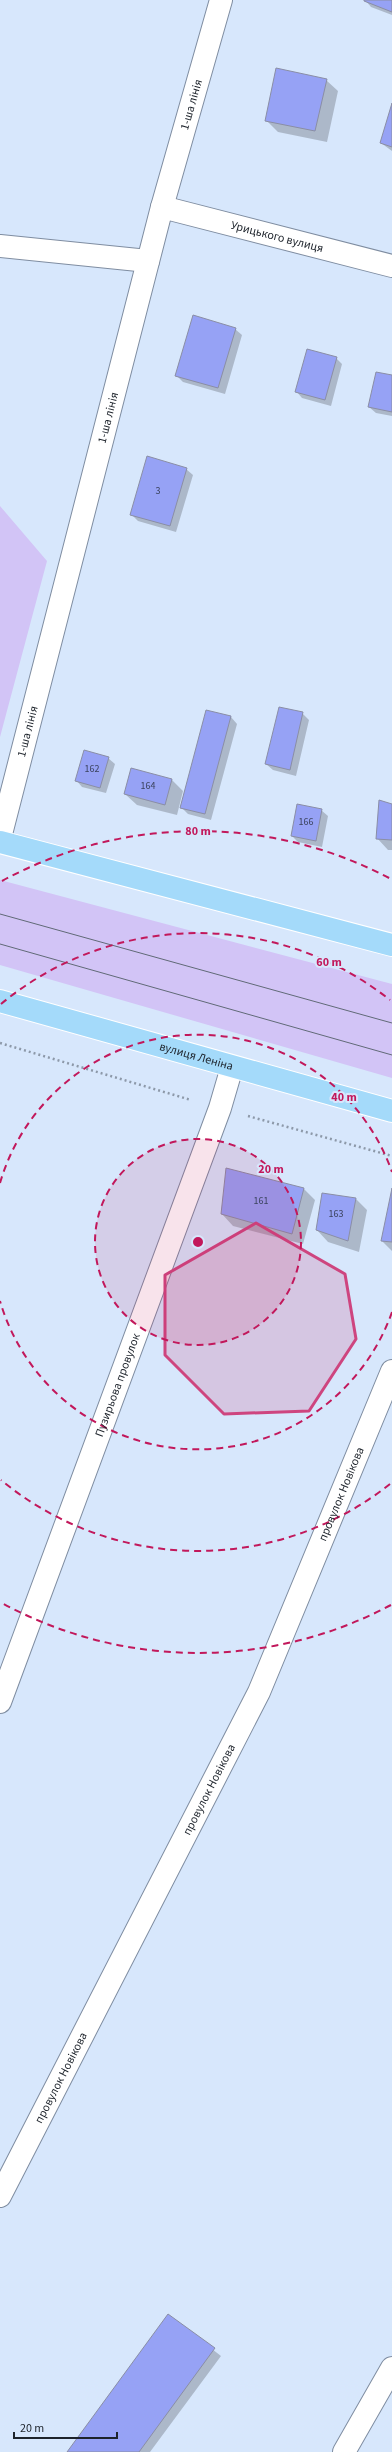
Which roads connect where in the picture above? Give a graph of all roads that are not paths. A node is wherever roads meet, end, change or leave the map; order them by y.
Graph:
1 (221, 0) edge
2 (162, 208) junction
3 (0, 246) edge
4 (148, 261) junction
5 (392, 266) edge
6 (0, 838) edge
7 (0, 842) edge
8 (392, 945) edge
9 (0, 1001) edge
10 (232, 1067) junction
11 (392, 1111) edge
12 (392, 1371) edge
13 (0, 1702) edge
14 (0, 2196) edge
15 (392, 2368) edge
16 (344, 2452) edge

1 - 2 street, 1-ша лінія
2 - 4 street, 1-ша лінія
2 - 5 street, Урицького вулиця
3 - 4 street
4 - 6 street, 1-ша лінія
7 - 8 main road
9 - 10 main road, вулиця Леніна
10 - 11 main road, вулиця Леніна
10 - 13 street, Пузирьова провулок
12 - 14 street, провулок Новікова
15 - 16 street

